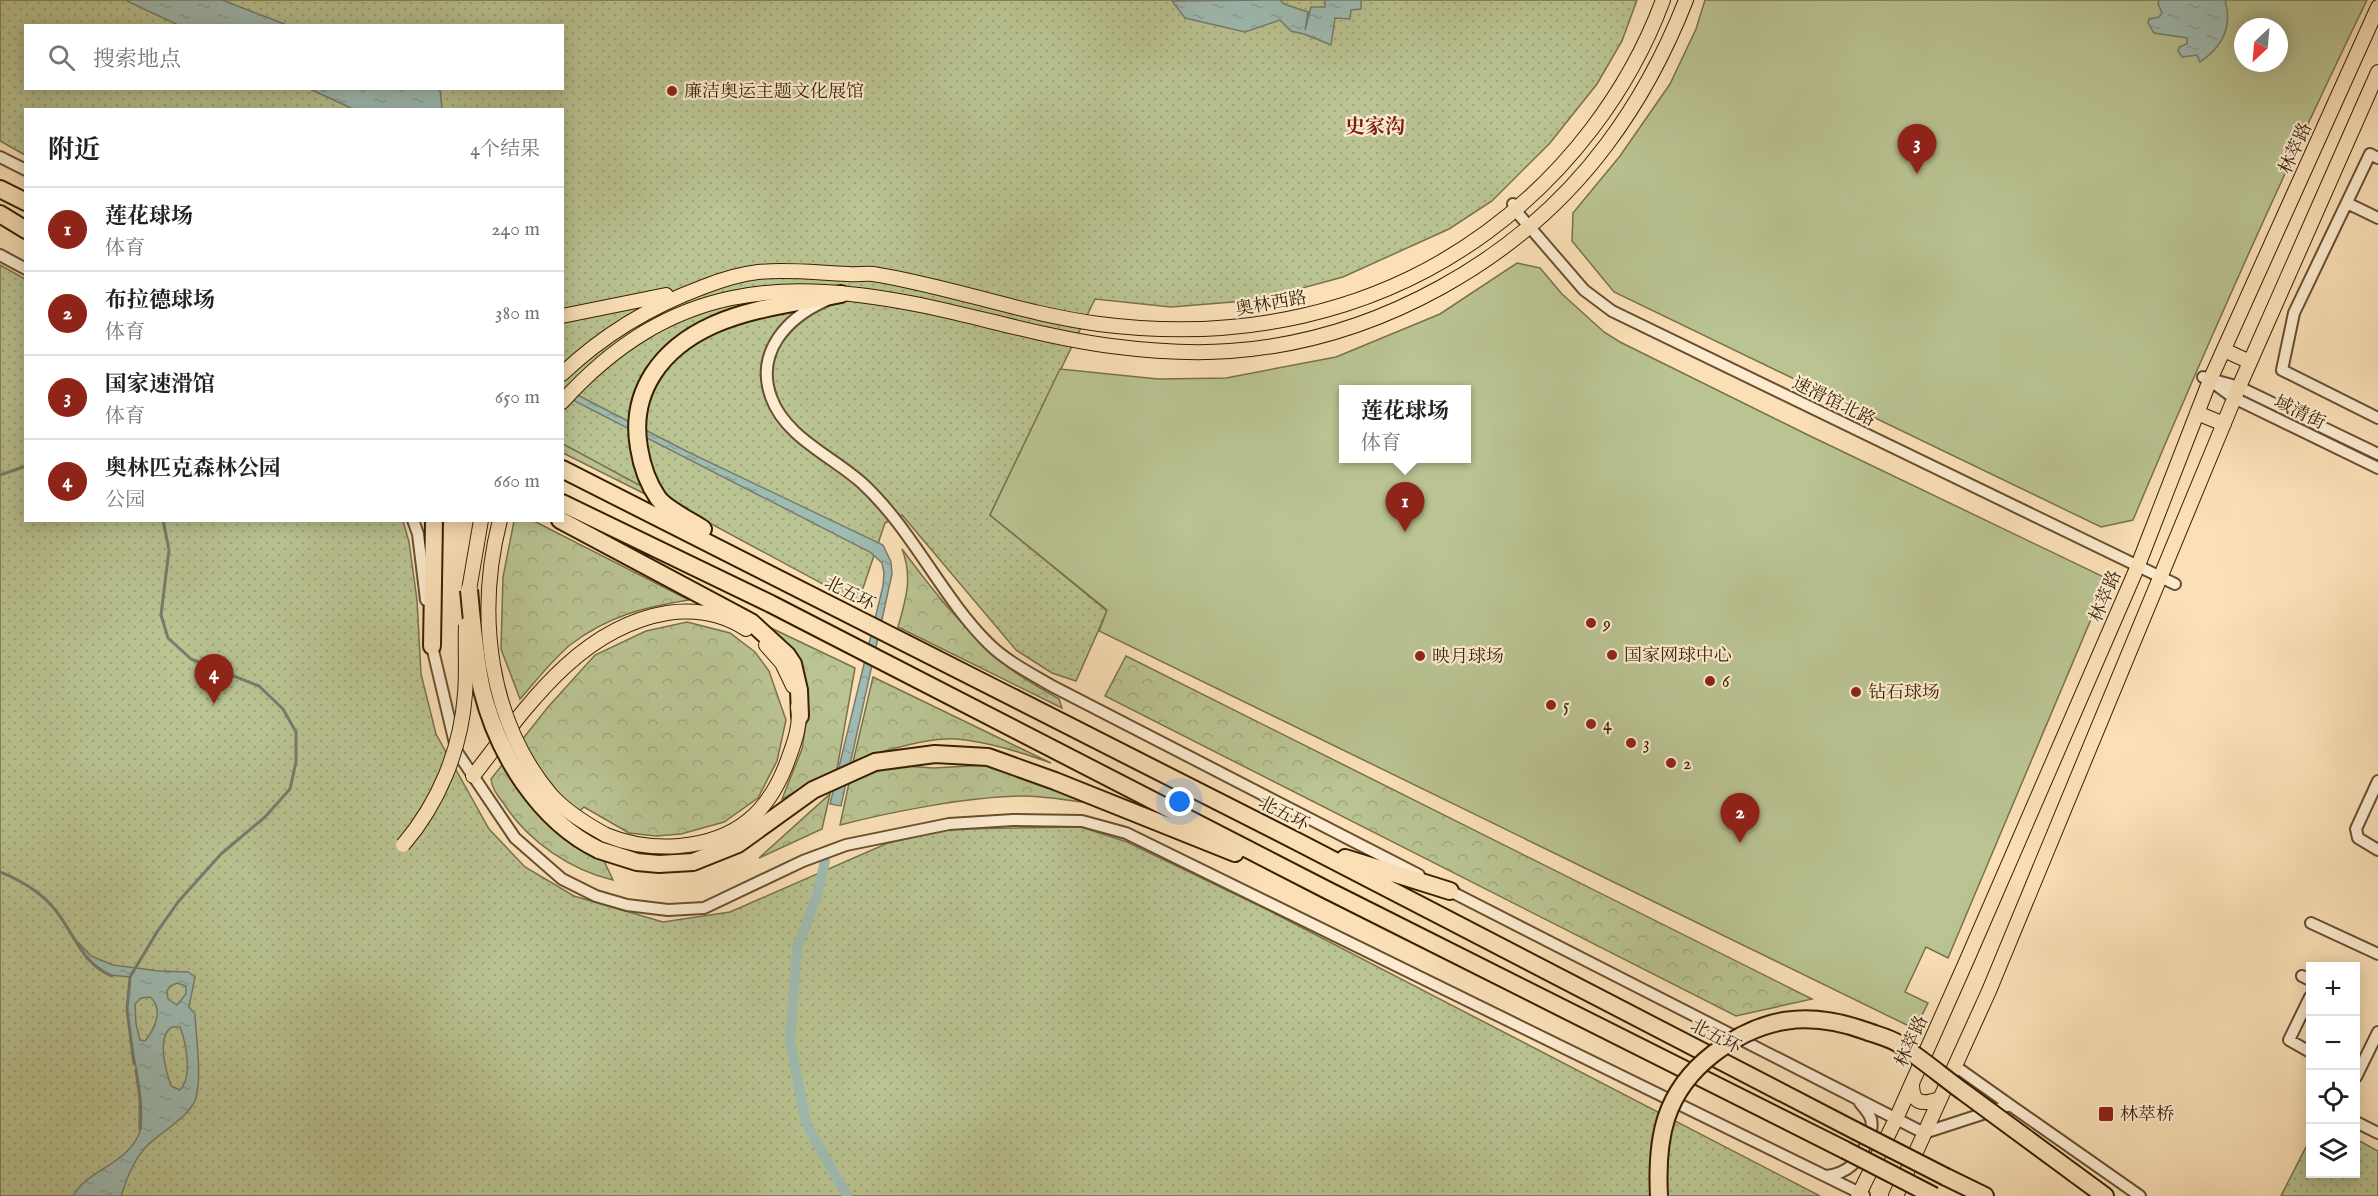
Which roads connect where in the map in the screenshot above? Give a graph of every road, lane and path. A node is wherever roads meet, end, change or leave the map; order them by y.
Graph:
1 (1663, 0) edge
2 (1686, 0) edge
3 (2378, 7) edge
4 (2378, 72) edge
5 (0, 157) edge
6 (2378, 158) edge
7 (24, 169) edge
8 (0, 189) edge
9 (24, 201) edge
10 (2347, 203) junction
11 (1514, 207) junction
12 (0, 213) edge
13 (2378, 218) edge
14 (24, 224) edge
15 (1528, 226) junction
16 (24, 229) edge
17 (0, 255) edge
18 (24, 268) edge
19 (723, 280) junction
20 (841, 294) junction
21 (564, 316) edge
22 (2224, 350) junction
23 (2250, 362) junction
24 (564, 372) edge
25 (2207, 378) junction
26 (2236, 392) junction
27 (564, 400) edge
28 (2197, 413) junction
29 (2378, 418) edge
30 (2224, 424) junction
31 (2378, 454) edge
32 (2378, 468) edge
33 (564, 470) edge
34 (564, 504) edge
35 (414, 522) edge
36 (434, 522) edge
37 (481, 522) edge
38 (500, 522) edge
39 (564, 522) edge
40 (2151, 531) junction
41 (2176, 542) junction
42 (2137, 567) junction
43 (765, 571) junction
44 (2160, 578) junction
45 (2175, 584) dead end
46 (469, 590) junction
47 (2123, 601) junction
48 (2147, 610) junction
49 (432, 646) junction
50 (800, 717) junction
51 (473, 776) junction
52 (2378, 781) edge
53 (603, 842) junction
54 (1300, 843) junction
55 (403, 845) dead end
56 (2378, 850) edge
57 (1327, 890) junction
58 (1450, 891) junction
59 (2311, 923) dead end
60 (2378, 954) edge
61 (2306, 1005) edge
62 (2378, 1032) edge
63 (2306, 1050) edge
64 (1955, 1066) junction
65 (2359, 1070) edge
66 (1912, 1083) junction
67 (1857, 1099) junction
68 (1939, 1099) junction
69 (2010, 1105) junction
70 (1896, 1119) junction
71 (2359, 1124) edge
72 (1924, 1133) junction
73 (2378, 1133) edge
74 (1826, 1176) junction
75 (1861, 1195) edge
76 (1659, 1196) edge
77 (1896, 1196) edge
78 (1934, 1196) edge
79 (1985, 1196) edge
80 (2105, 1196) edge
81 (2140, 1196) edge

1 - 11 main road, 奥林西路
2 - 15 main road
3 - 22 main road, 林萃路
4 - 23 main road
5 - 7 street
6 - 10 street
8 - 9 highway
10 - 13 street
10 - 29 street
11 - 15 street, 速滑馆北路
11 - 19 main road, 奥林西路
12 - 14 highway
12 - 16 highway
15 - 20 main road
15 - 42 street, 速滑馆北路
17 - 18 street
19 - 21 main road
19 - 24 main road
20 - 27 main road
20 - 43 highway
20 - 58 street
22 - 23 main road
22 - 25 main road, 林萃路
23 - 26 main road
25 - 26 street, 域清街
25 - 28 main road, 林萃路
26 - 30 main road
26 - 31 street, 域清街
26 - 32 street, 域清街
28 - 30 main road
28 - 40 main road, 林萃路
30 - 41 main road
33 - 43 highway, 北五环
34 - 57 highway
35 - 49 street
36 - 49 highway
37 - 46 main road
38 - 53 main road, bridge
39 - 50 highway
40 - 41 main road
40 - 42 main road, 林萃路
41 - 44 main road
42 - 44 street, 速滑馆北路
42 - 47 main road, 林萃路
43 - 54 highway, 北五环
44 - 45 street, 速滑馆北路
44 - 48 main road
46 - 53 highway, bridge
46 - 55 main road, bridge
47 - 48 main road
47 - 66 main road, 林萃路
48 - 64 main road
49 - 51 street
50 - 51 main road
50 - 53 main road
51 - 74 street
52 - 56 street
53 - 57 highway
54 - 58 highway
54 - 79 highway, 北五环, bridge
57 - 78 highway, bridge
58 - 67 street
59 - 60 street
61 - 63 street
62 - 65 street
64 - 68 main road
64 - 69 street
66 - 68 main road
66 - 70 main road, 林萃路
67 - 70 street
67 - 74 street
68 - 72 main road
69 - 72 street
69 - 81 street
70 - 72 street
70 - 75 main road, 林萃路
71 - 73 street
72 - 77 main road
74 - 75 street
76 - 80 highway, bridge

